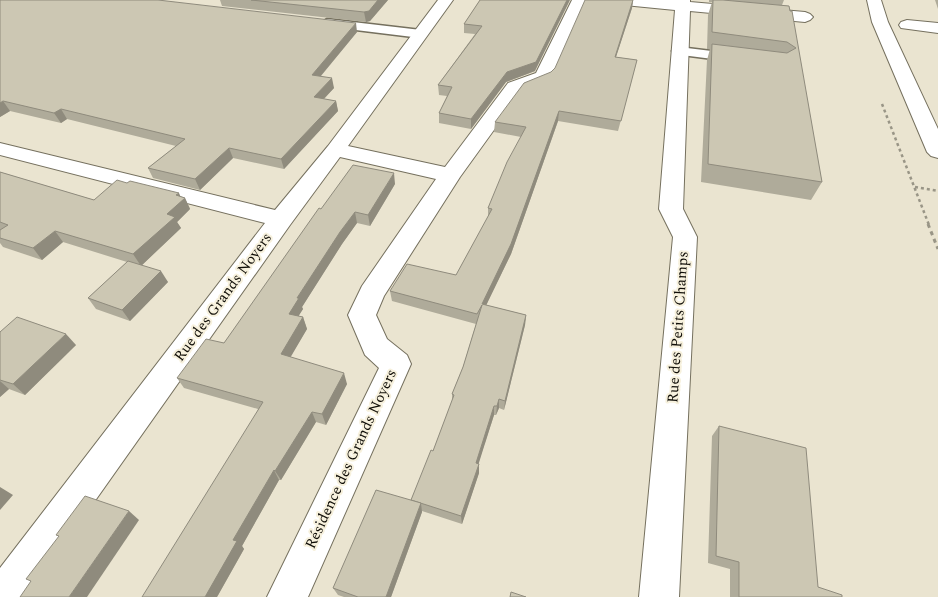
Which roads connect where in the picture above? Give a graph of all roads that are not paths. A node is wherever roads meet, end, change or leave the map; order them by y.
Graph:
1 (446, 0) edge
2 (579, 0) edge
3 (614, 0) edge
4 (874, 0) edge
5 (682, 2) edge
6 (805, 17) dead end
7 (313, 21) edge
8 (907, 25) dead end
9 (938, 28) edge
10 (421, 34) junction
11 (679, 51) junction
12 (752, 60) edge
13 (0, 149) edge
14 (335, 150) junction
15 (938, 152) edge
16 (450, 175) junction
17 (281, 218) junction
18 (3, 597) edge
19 (287, 597) edge
20 (659, 597) edge

1 - 10 street, Rue des Grands Noyers
2 - 16 street, Résidence des Grands Noyers
3 - 5 street
4 - 15 street
5 - 6 street
5 - 11 street, Rue des Petits Champs
7 - 10 lane
8 - 9 street
10 - 14 street, Rue des Grands Noyers
11 - 12 lane
11 - 20 street, Rue des Petits Champs
13 - 17 street
14 - 16 street
14 - 17 street, Rue des Grands Noyers
16 - 19 street, Résidence des Grands Noyers
17 - 18 street, Rue des Grands Noyers

